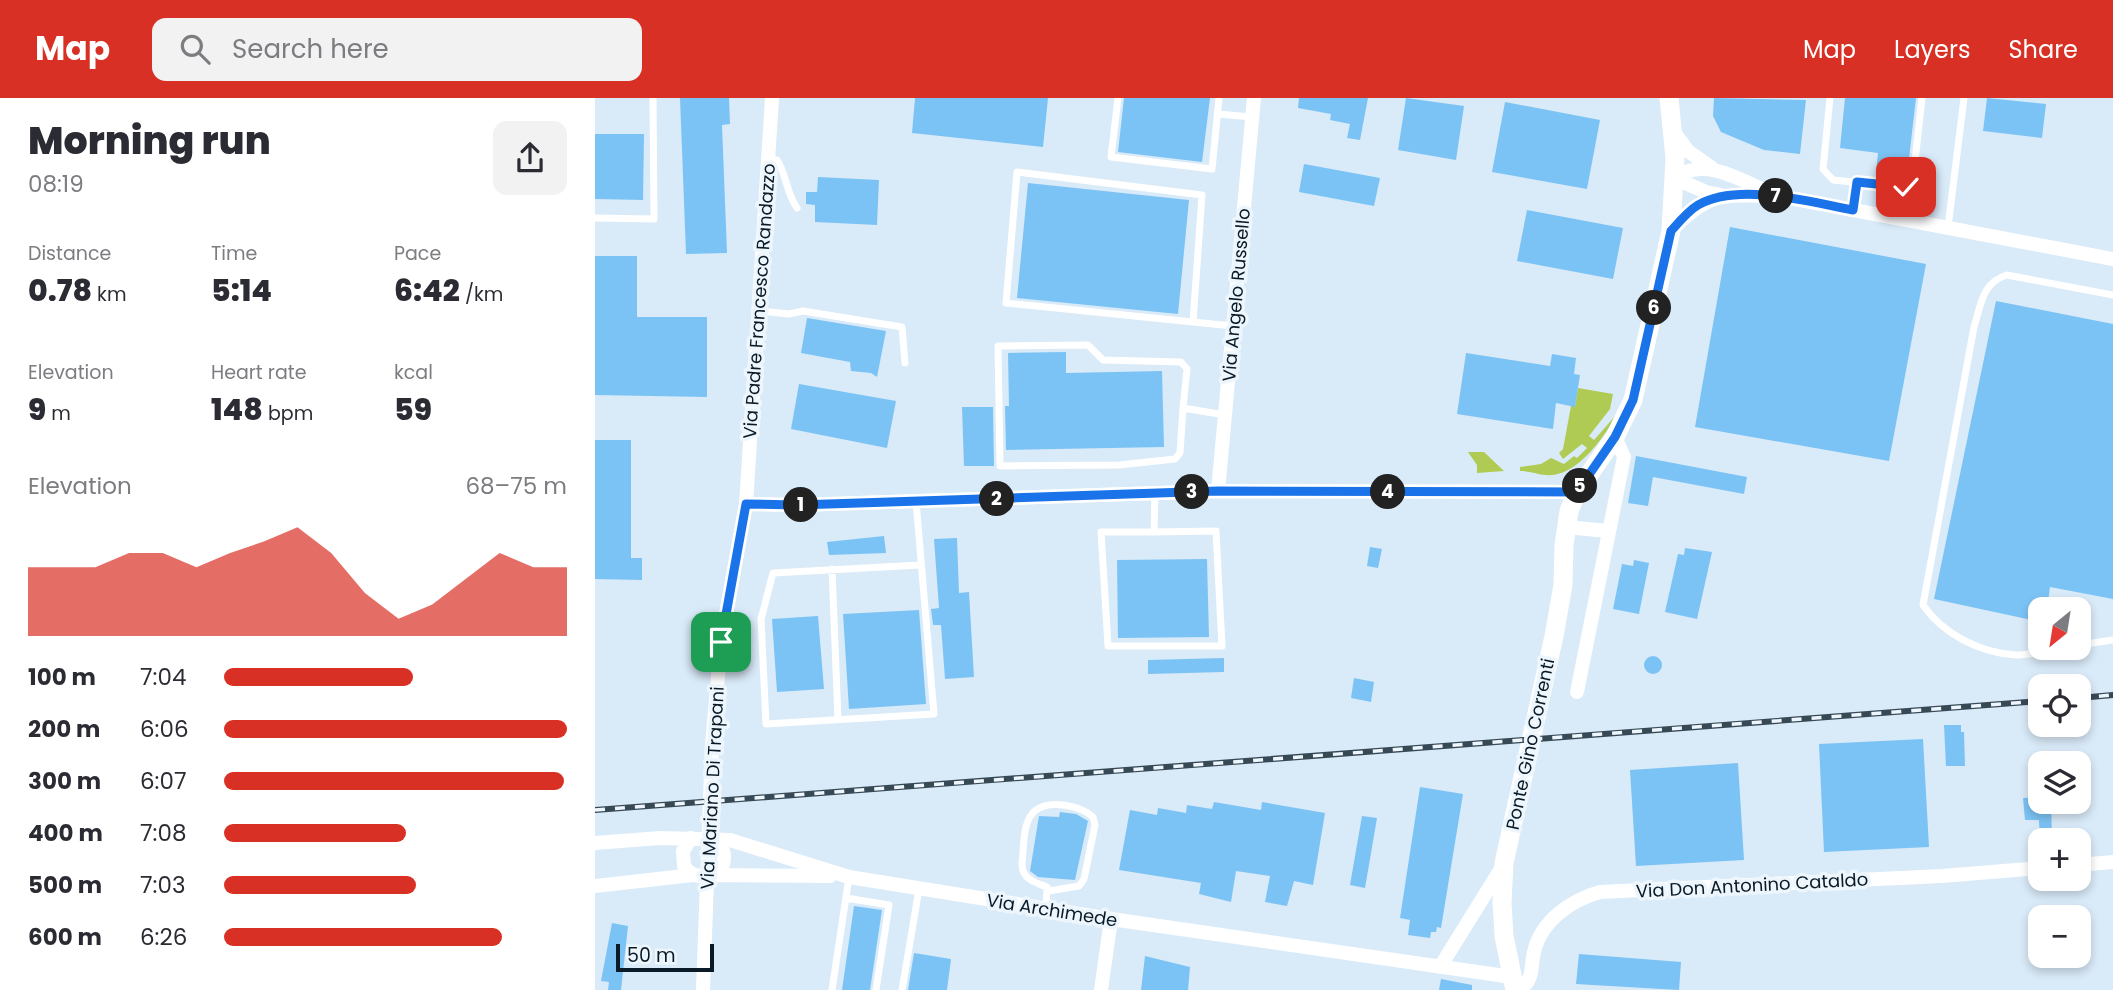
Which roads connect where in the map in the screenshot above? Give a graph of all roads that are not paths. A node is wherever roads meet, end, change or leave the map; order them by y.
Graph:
1 (653, 98) edge
2 (772, 98) edge
3 (1118, 98) edge
4 (1219, 98) edge
5 (1254, 98) edge
6 (1669, 98) edge
7 (1830, 98) edge
8 (1922, 98) edge
9 (1965, 98) edge
10 (1218, 114) junction
11 (1252, 117) junction
12 (1674, 132) junction
13 (768, 159) junction
14 (1716, 170) junction
15 (1674, 178) junction
16 (1857, 182) junction
17 (1726, 196) junction
18 (1779, 196) junction
19 (797, 208) dead end
20 (1853, 210) junction
21 (595, 218) edge
22 (1948, 228) junction
23 (1671, 231) junction
24 (2113, 259) edge
25 (2113, 295) edge
26 (758, 310) junction
27 (1193, 322) junction
28 (1233, 326) junction
29 (905, 363) dead end
30 (1183, 408) junction
31 (1225, 415) junction
32 (1615, 437) junction
33 (1218, 491) junction
34 (1577, 492) junction
35 (1155, 493) junction
36 (916, 501) junction
37 (746, 504) junction
38 (1566, 527) junction
39 (1608, 531) junction
40 (1154, 532) junction
41 (920, 565) junction
42 (832, 569) junction
43 (2113, 640) edge
44 (2091, 643) edge
45 (2028, 653) edge
46 (1577, 692) dead end
47 (838, 720) junction
48 (667, 838) junction
49 (691, 838) junction
50 (718, 839) junction
51 (595, 843) edge
52 (1506, 858) junction
53 (2113, 862) edge
54 (2091, 864) edge
55 (684, 869) junction
56 (2028, 869) edge
57 (716, 875) junction
58 (849, 877) junction
59 (595, 886) edge
60 (919, 889) junction
61 (1049, 891) junction
62 (846, 898) junction
63 (1046, 908) junction
64 (1111, 919) junction
65 (1440, 968) junction
66 (1516, 986) edge
67 (703, 990) edge
68 (832, 990) edge
69 (876, 990) edge
70 (902, 990) edge
71 (1101, 990) edge

1 - 21 lane
2 - 13 street, Via Padre Francesco Randazzo
3 - 10 lane
4 - 10 lane
5 - 11 street, Via Angelo Russello
6 - 12 street, Ponte Gino Correnti
7 - 16 lane
8 - 16 lane
9 - 22 lane
10 - 11 lane
11 - 28 street, Via Angelo Russello
12 - 14 street
12 - 15 street, Ponte Gino Correnti
13 - 19 lane
13 - 26 street, Via Padre Francesco Randazzo
14 - 15 street
14 - 18 street
15 - 17 street
15 - 23 street, Ponte Gino Correnti
16 - 20 lane
17 - 18 street
17 - 23 street
18 - 20 street
20 - 22 street
22 - 24 street
23 - 32 street, Ponte Gino Correnti
25 - 45 lane
26 - 29 lane
26 - 37 street, Via Padre Francesco Randazzo
27 - 27 lane
27 - 28 lane
28 - 31 street, Via Angelo Russello
30 - 30 lane
30 - 31 lane
31 - 33 street, Via Angelo Russello
32 - 34 street, Ponte Gino Correnti
32 - 39 street
33 - 34 street
33 - 35 street
34 - 38 street, Ponte Gino Correnti
35 - 36 street
35 - 40 lane
36 - 37 street
36 - 41 lane
37 - 67 street, Via Mariano Di Trapani
38 - 39 street
38 - 52 street, Ponte Gino Correnti
39 - 46 street
40 - 40 lane
41 - 42 lane
41 - 47 lane
42 - 47 lane
42 - 47 lane
43 - 44 lane
48 - 49 street, Via Archimede
48 - 51 street, Via Archimede
48 - 55 street
49 - 50 street, Via Archimede
49 - 55 street
50 - 57 street
50 - 58 street, Via Archimede
52 - 65 street
52 - 66 street, Ponte Gino Correnti
53 - 54 street
55 - 57 street
55 - 59 street
56 - 66 street, Via Don Antonino Cataldo
57 - 58 street
58 - 60 street, Via Archimede
58 - 62 lane
60 - 63 street, Via Archimede
60 - 70 lane
61 - 61 lane
61 - 63 lane
62 - 68 lane
62 - 69 lane
63 - 64 street, Via Archimede
64 - 65 street, Via Archimede
64 - 71 street
65 - 66 street, Via Archimede

